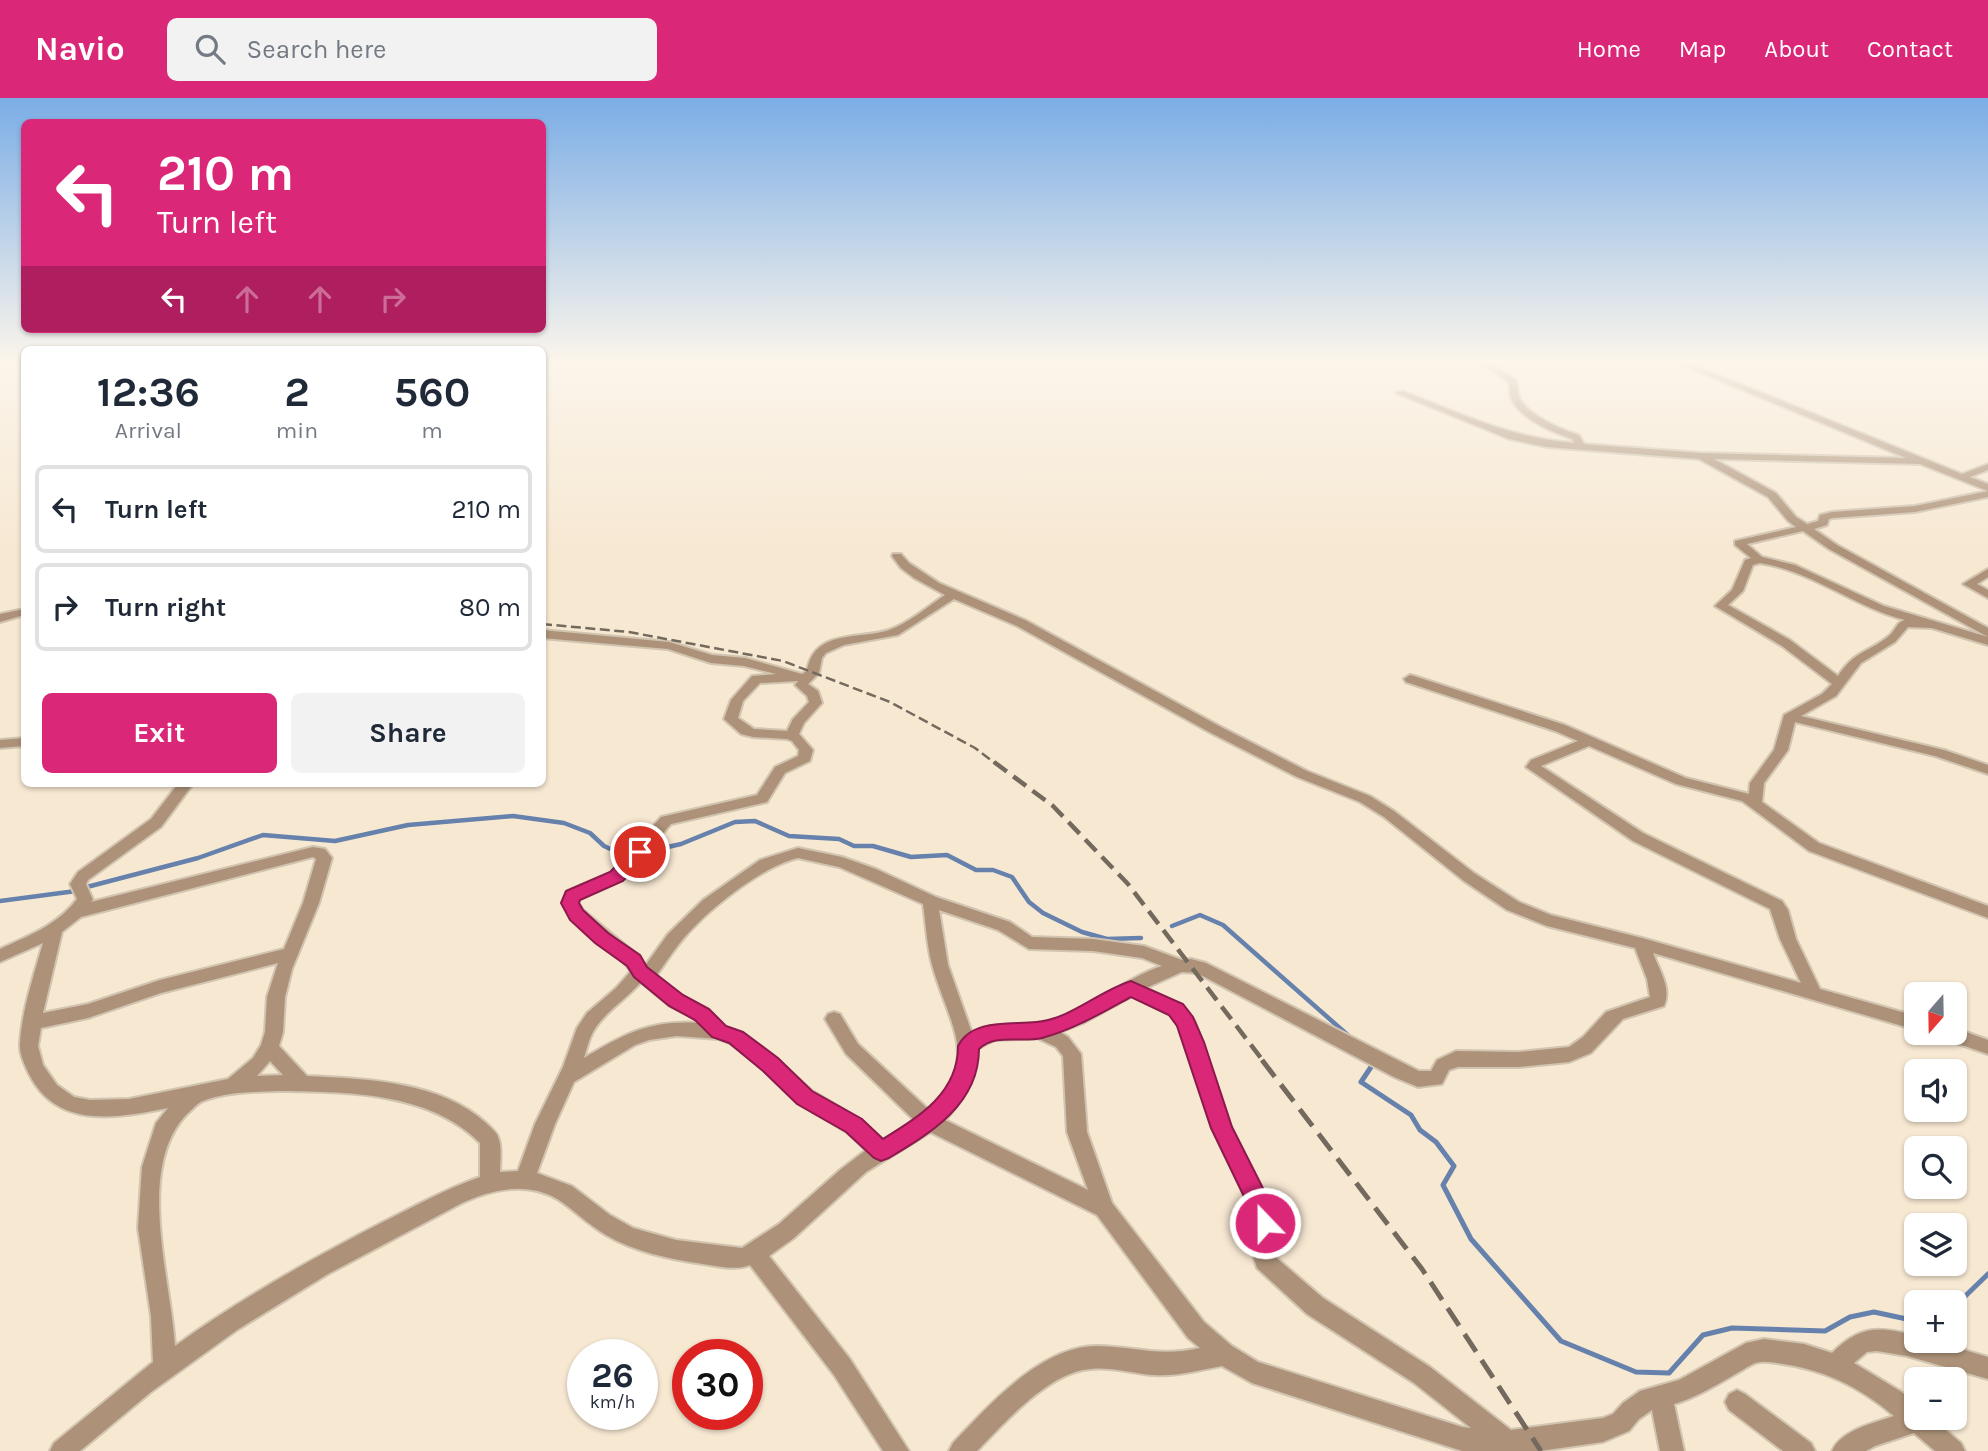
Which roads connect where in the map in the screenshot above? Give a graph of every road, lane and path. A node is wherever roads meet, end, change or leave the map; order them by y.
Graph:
1 (1481, 425) edge
2 (1547, 425) edge
3 (1833, 425) edge
4 (1579, 442) junction
5 (1701, 456) junction
6 (1921, 461) junction
7 (1988, 467) edge
8 (1965, 479) junction
9 (1988, 488) edge
10 (1988, 494) edge
11 (1806, 528) junction
12 (897, 556) dead end
13 (1758, 559) junction
14 (1988, 572) edge
15 (954, 594) junction
16 (1988, 595) edge
17 (21, 613) edge
18 (0, 618) edge
19 (1919, 620) junction
20 (546, 634) edge
21 (1988, 634) edge
22 (1988, 641) edge
23 (803, 677) junction
24 (1410, 679) dead end
25 (1839, 683) junction
26 (1790, 717) junction
27 (792, 736) junction
28 (1589, 741) junction
29 (21, 742) edge
30 (0, 744) edge
31 (1988, 770) edge
32 (184, 787) edge
33 (1755, 802) junction
34 (930, 901) junction
35 (78, 912) junction
36 (1988, 912) edge
37 (55, 929) junction
38 (1642, 944) junction
39 (292, 953) junction
40 (0, 956) edge
41 (1181, 966) junction
42 (644, 974) junction
43 (1131, 988) junction
44 (1814, 993) junction
45 (834, 1019) dead end
46 (1904, 1019) edge
47 (33, 1022) junction
48 (1040, 1030) junction
49 (719, 1032) junction
50 (1967, 1040) edge
51 (968, 1046) junction
52 (1988, 1047) edge
53 (269, 1048) junction
54 (567, 1077) junction
55 (302, 1083) junction
56 (233, 1086) junction
57 (193, 1096) junction
58 (929, 1122) junction
59 (881, 1151) junction
60 (525, 1180) junction
61 (490, 1182) junction
62 (1104, 1208) junction
63 (755, 1255) junction
64 (1224, 1354) junction
65 (1836, 1365) junction
66 (165, 1367) junction
67 (1988, 1368) edge
68 (1661, 1397) junction
69 (1737, 1402) dead end
70 (1904, 1409) edge
71 (1904, 1424) edge
72 (1929, 1430) edge
73 (1509, 1443) junction
74 (62, 1451) edge
75 (897, 1451) edge
76 (961, 1451) edge
77 (1672, 1451) edge
78 (1803, 1451) edge
79 (1844, 1451) edge
80 (1953, 1451) edge

1 - 4 street
2 - 4 street
3 - 6 street
4 - 5 street
5 - 6 street
5 - 11 street
6 - 8 street
7 - 8 street
8 - 9 street
10 - 11 street
11 - 13 street
11 - 21 street
12 - 15 street
13 - 19 street
13 - 25 street
14 - 16 street
15 - 23 street
15 - 38 street
17 - 18 street
19 - 22 street
19 - 25 street
20 - 23 street
23 - 27 street
23 - 27 street
24 - 28 street
25 - 26 street
26 - 31 street
26 - 33 street
27 - 42 street
28 - 33 street
28 - 44 street
29 - 30 street
32 - 35 street
33 - 36 street
34 - 41 street
34 - 42 street
34 - 51 street
35 - 37 street
35 - 39 street
37 - 40 street
37 - 47 street
38 - 41 street
38 - 44 street
39 - 47 street
39 - 53 street
41 - 43 street
42 - 49 street
42 - 54 street
43 - 48 street
43 - 73 street
44 - 46 street
45 - 58 street
47 - 57 street
48 - 51 street
48 - 62 street
49 - 54 street
49 - 59 street
50 - 52 street
51 - 58 street
53 - 55 street
53 - 56 street
54 - 60 street
55 - 56 street
55 - 61 street
56 - 57 street
57 - 66 street
58 - 59 street
58 - 62 street
59 - 63 street
60 - 61 street
60 - 63 street
61 - 66 street
62 - 64 street
63 - 75 street
64 - 73 street
64 - 76 street
65 - 67 street
65 - 68 street
65 - 70 street
66 - 74 street
68 - 73 street
68 - 77 street
69 - 78 street
71 - 79 street
72 - 80 street

